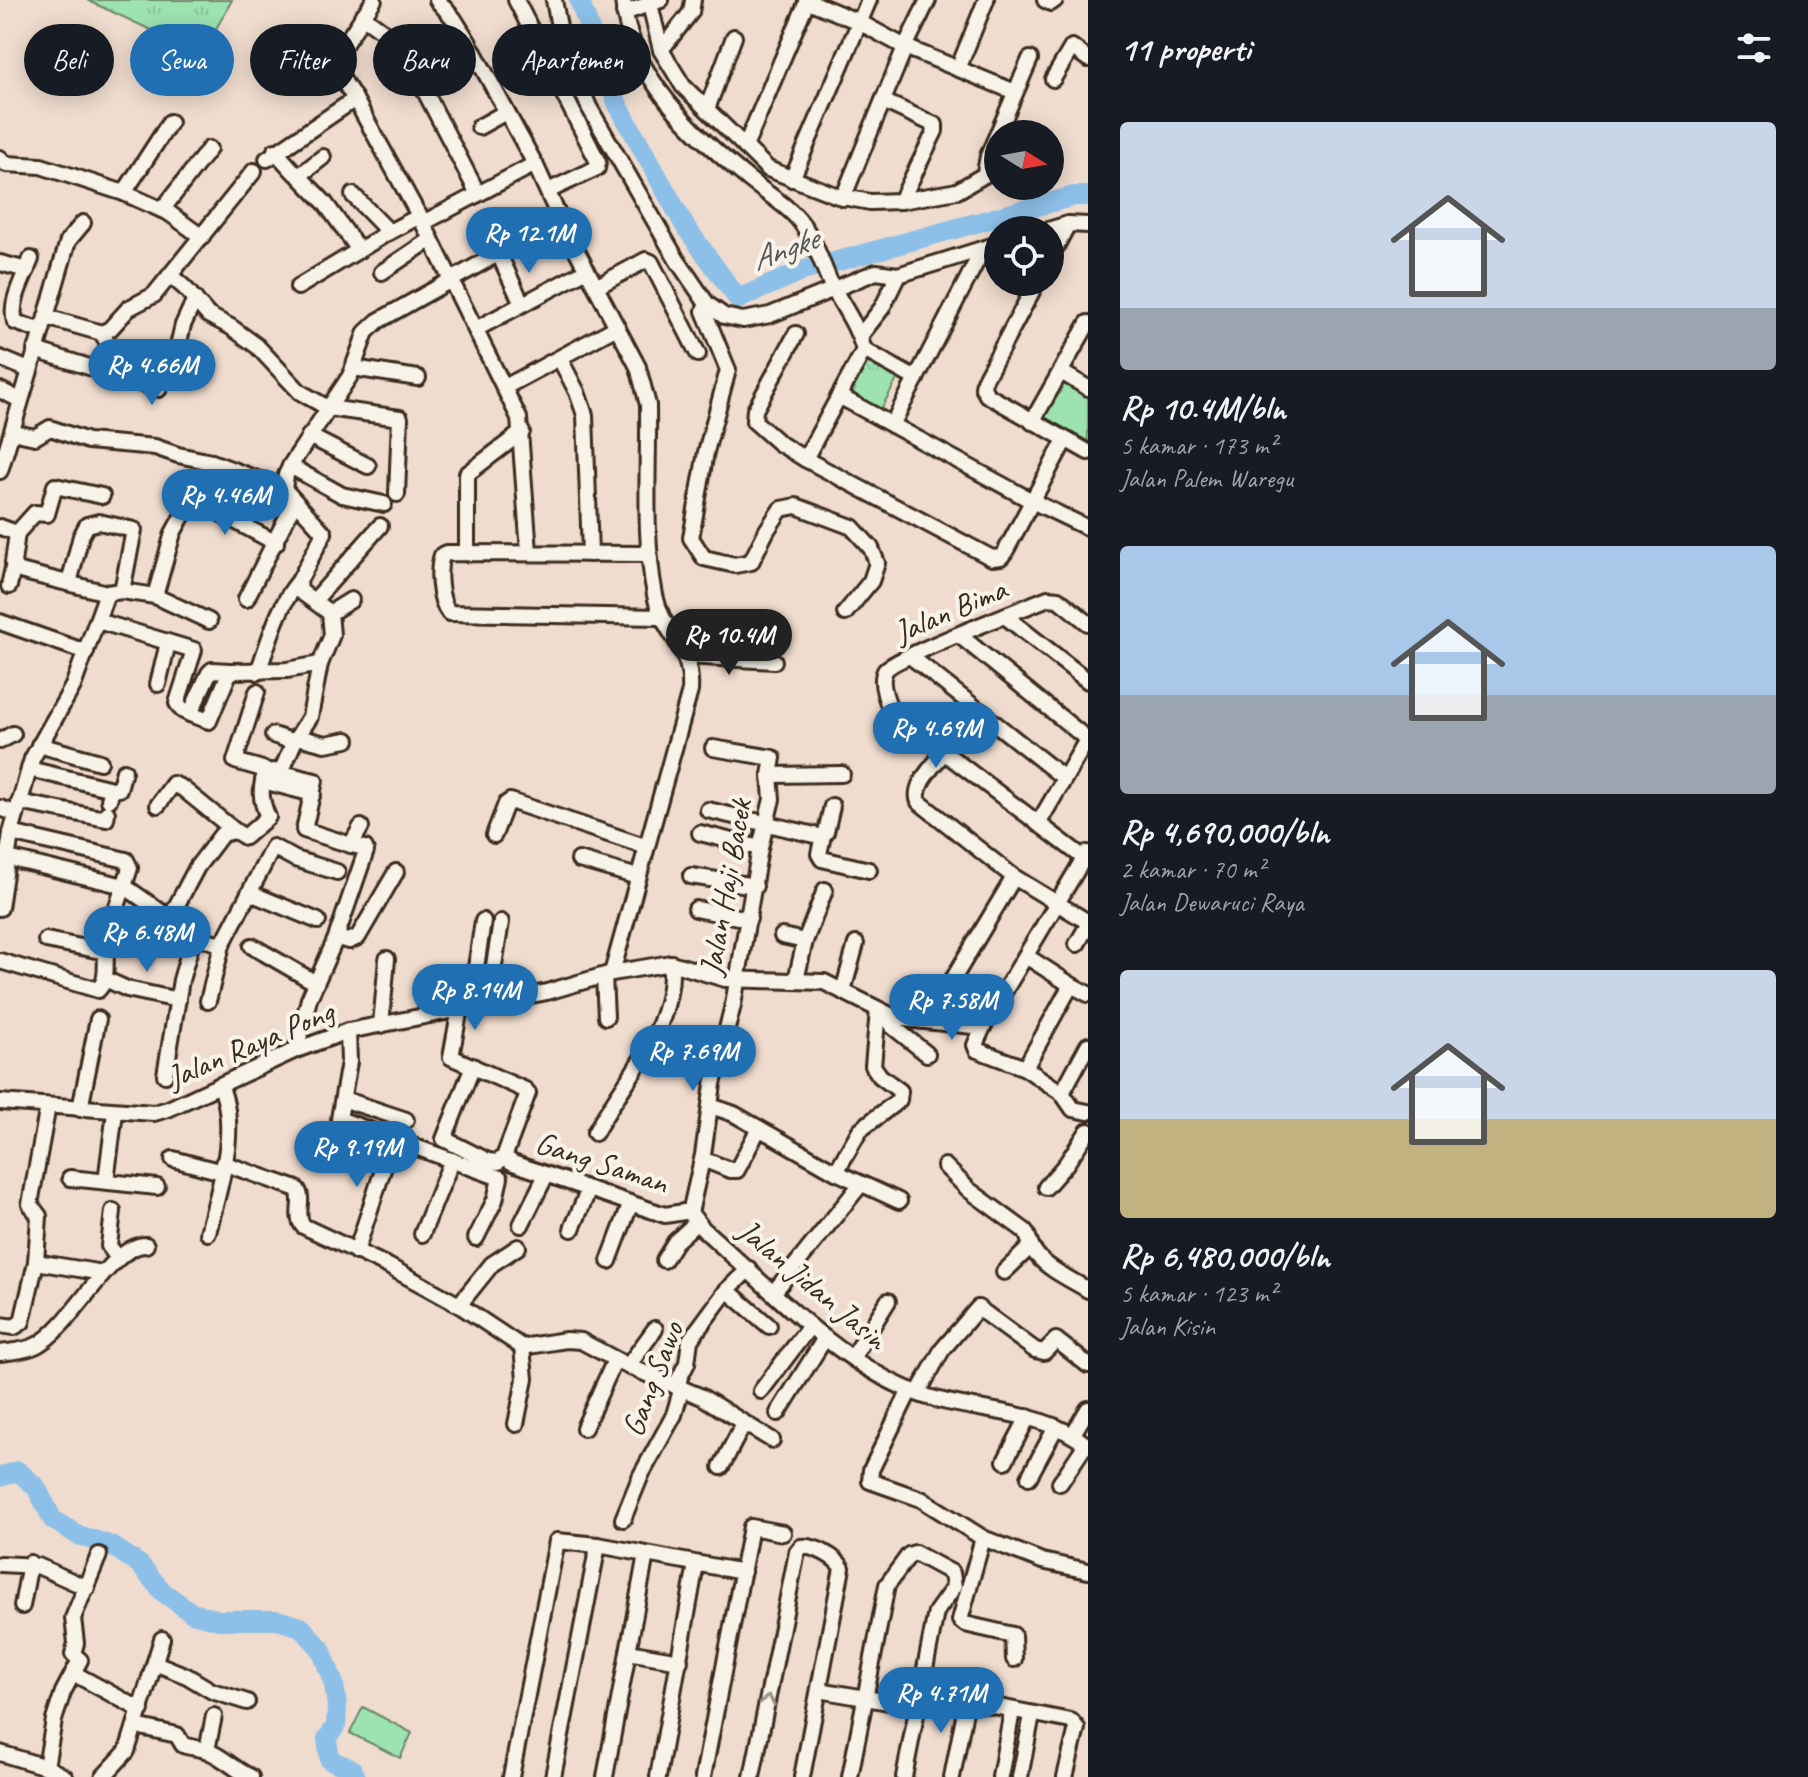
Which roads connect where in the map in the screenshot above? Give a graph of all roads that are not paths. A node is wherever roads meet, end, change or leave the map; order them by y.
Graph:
1 (374, 0) edge
2 (437, 0) edge
3 (516, 0) edge
4 (554, 0) edge
5 (693, 0) edge
6 (869, 0) edge
7 (928, 0) edge
8 (986, 0) edge
9 (1045, 0) edge
10 (1055, 0) edge
11 (653, 2) edge
12 (807, 2) edge
13 (624, 6) edge
14 (362, 16) junction
15 (859, 22) junction
16 (734, 37) dead end
17 (905, 47) junction
18 (661, 50) junction
19 (1030, 59) dead end
20 (1088, 59) edge
21 (958, 69) junction
22 (1053, 79) dead end
23 (1015, 92) junction
24 (355, 99) junction
25 (883, 101) junction
26 (707, 109) junction
27 (506, 112) junction
28 (1003, 120) edge
29 (170, 122) dead end
30 (479, 127) dead end
31 (745, 147) junction
32 (209, 149) dead end
33 (323, 157) dead end
34 (0, 158) edge
35 (535, 164) junction
36 (254, 171) dead end
37 (294, 172) dead end
38 (984, 175) edge
39 (792, 179) junction
40 (548, 191) junction
41 (124, 193) junction
42 (478, 194) junction
43 (353, 195) dead end
44 (843, 198) junction
45 (901, 201) junction
46 (162, 210) junction
47 (560, 219) junction
48 (421, 220) junction
49 (83, 223) dead end
50 (1068, 224) junction
51 (1064, 225) edge
52 (1088, 225) edge
53 (389, 232) junction
54 (1064, 232) edge
55 (202, 237) junction
56 (431, 239) junction
57 (983, 249) joint
58 (359, 250) junction
59 (498, 252) junction
60 (0, 263) edge
61 (587, 270) junction
62 (382, 272) dead end
63 (898, 275) junction
64 (171, 276) junction
65 (450, 279) junction
66 (832, 285) junction
67 (298, 287) dead end
68 (596, 287) junction
69 (1030, 296) edge
70 (195, 299) junction
71 (522, 304) junction
72 (707, 304) junction
73 (1088, 323) edge
74 (43, 324) junction
75 (617, 327) junction
76 (476, 329) junction
77 (102, 333) junction
78 (796, 334) dead end
79 (862, 343) junction
80 (35, 350) junction
81 (698, 354) dead end
82 (0, 358) edge
83 (560, 359) junction
84 (132, 366) dead end
85 (353, 368) junction
86 (29, 370) junction
87 (1061, 372) junction
88 (418, 378) dead end
89 (916, 379) junction
90 (505, 387) junction
91 (1088, 388) edge
92 (0, 390) edge
93 (839, 396) junction
94 (20, 400) junction
95 (328, 408) junction
96 (1032, 422) junction
97 (892, 425) junction
98 (12, 432) junction
99 (522, 432) junction
100 (309, 436) junction
101 (1065, 440) junction
102 (1088, 452) edge
103 (805, 459) junction
104 (2, 461) edge
105 (212, 462) junction
106 (290, 466) junction
107 (368, 466) dead end
108 (284, 489) junction
109 (397, 494) dead end
110 (102, 496) dead end
111 (192, 498) junction
112 (1032, 501) junction
113 (294, 503) junction
114 (384, 504) dead end
115 (380, 526) dead end
116 (0, 527) edge
117 (1088, 528) edge
118 (17, 533) junction
119 (276, 543) junction
120 (529, 552) junction
121 (467, 553) junction
122 (590, 554) junction
123 (649, 554) junction
124 (13, 568) junction
125 (299, 581) junction
126 (69, 583) junction
127 (9, 586) dead end
128 (114, 592) junction
129 (155, 596) junction
130 (246, 599) dead end
131 (351, 600) dead end
132 (314, 601) junction
133 (330, 613) junction
134 (845, 613) dead end
135 (660, 617) junction
136 (1006, 617) junction
137 (98, 621) junction
138 (209, 621) dead end
139 (0, 622) edge
140 (1088, 623) edge
141 (959, 635) junction
142 (168, 643) junction
143 (86, 652) junction
144 (686, 656) junction
145 (910, 656) junction
146 (774, 661) dead end
147 (320, 664) junction
148 (258, 672) junction
149 (1088, 681) edge
150 (158, 684) dead end
151 (257, 692) dead end
152 (273, 735) dead end
153 (1088, 738) edge
154 (296, 739) junction
155 (347, 740) dead end
156 (39, 745) junction
157 (713, 748) dead end
158 (944, 752) junction
159 (100, 762) dead end
160 (29, 769) junction
161 (124, 771) dead end
162 (270, 774) junction
163 (842, 774) dead end
164 (770, 775) junction
165 (1064, 778) junction
166 (109, 801) junction
167 (158, 805) dead end
168 (832, 806) dead end
169 (0, 808) edge
170 (17, 808) junction
171 (708, 810) dead end
172 (765, 824) junction
173 (1038, 824) junction
174 (361, 827) dead end
175 (235, 831) junction
176 (11, 833) junction
177 (700, 833) dead end
178 (494, 835) dead end
179 (822, 837) junction
180 (351, 845) junction
181 (647, 847) junction
182 (760, 848) junction
183 (1087, 857) edge
184 (8, 858) junction
185 (579, 860) dead end
186 (869, 870) dead end
187 (337, 872) dead end
188 (396, 872) dead end
189 (691, 876) dead end
190 (638, 877) junction
191 (1014, 877) junction
192 (124, 886) junction
193 (755, 886) junction
194 (825, 890) dead end
195 (250, 893) junction
196 (1057, 905) junction
197 (0, 908) edge
198 (696, 909) dead end
199 (170, 918) junction
200 (749, 919) junction
201 (318, 921) dead end
202 (483, 921) dead end
203 (501, 922) dead end
204 (1088, 924) edge
205 (194, 935) junction
206 (782, 936) dead end
207 (336, 938) junction
208 (46, 940) dead end
209 (805, 941) junction
210 (856, 944) dead end
211 (1077, 944) dead end
212 (222, 945) junction
213 (252, 946) dead end
214 (106, 952) junction
215 (1026, 956) junction
216 (387, 959) dead end
217 (0, 961) edge
218 (671, 963) junction
219 (608, 974) junction
220 (737, 980) junction
221 (796, 980) junction
222 (316, 983) junction
223 (102, 984) junction
224 (1071, 985) junction
225 (843, 991) junction
226 (1088, 994) edge
227 (178, 1000) junction
228 (208, 1001) dead end
229 (488, 1003) junction
230 (465, 1008) junction
231 (881, 1012) junction
232 (606, 1017) dead end
233 (98, 1019) dead end
234 (931, 1021) junction
235 (381, 1025) junction
236 (983, 1027) junction
237 (348, 1031) junction
238 (1088, 1045) edge
239 (296, 1050) junction
240 (927, 1054) dead end
241 (473, 1066) junction
242 (1025, 1068) junction
243 (165, 1075) dead end
244 (220, 1085) junction
245 (1062, 1093) junction
246 (343, 1099) junction
247 (0, 1102) edge
248 (48, 1106) junction
249 (711, 1106) junction
250 (80, 1109) junction
251 (115, 1112) junction
252 (1088, 1112) edge
253 (406, 1120) dead end
254 (758, 1130) junction
255 (1088, 1131) edge
256 (595, 1133) dead end
257 (393, 1139) junction
258 (504, 1157) junction
259 (173, 1159) dead end
260 (452, 1160) junction
261 (710, 1162) dead end
262 (945, 1166) dead end
263 (222, 1168) junction
264 (836, 1172) junction
265 (546, 1175) junction
266 (70, 1178) dead end
267 (106, 1181) junction
268 (861, 1184) junction
269 (157, 1187) dead end
270 (1046, 1187) dead end
271 (589, 1189) junction
272 (899, 1201) dead end
273 (630, 1205) junction
274 (113, 1211) dead end
275 (690, 1216) junction
276 (521, 1225) dead end
277 (572, 1229) dead end
278 (208, 1233) dead end
279 (422, 1234) dead end
280 (476, 1238) dead end
281 (146, 1245) dead end
282 (1031, 1246) junction
283 (518, 1247) dead end
284 (356, 1252) junction
285 (118, 1258) junction
286 (664, 1260) dead end
287 (36, 1262) junction
288 (611, 1262) dead end
289 (749, 1269) junction
290 (1004, 1272) dead end
291 (103, 1273) junction
292 (727, 1290) junction
293 (1088, 1290) edge
294 (774, 1292) junction
295 (888, 1301) dead end
296 (459, 1305) junction
297 (0, 1325) edge
298 (769, 1326) dead end
299 (810, 1326) junction
300 (655, 1329) dead end
301 (825, 1338) junction
302 (522, 1347) junction
303 (0, 1353) edge
304 (853, 1357) junction
305 (622, 1363) junction
306 (1088, 1365) edge
307 (679, 1387) junction
308 (761, 1391) dead end
309 (914, 1391) junction
310 (1088, 1409) edge
311 (778, 1413) dead end
312 (1028, 1417) junction
313 (744, 1423) junction
314 (516, 1424) dead end
315 (1056, 1427) junction
316 (584, 1428) dead end
317 (1073, 1434) junction
318 (772, 1440) dead end
319 (1087, 1445) edge
320 (1005, 1461) dead end
321 (721, 1467) dead end
322 (1029, 1477) dead end
323 (1060, 1483) dead end
324 (623, 1519) dead end
325 (783, 1533) dead end
326 (983, 1538) junction
327 (598, 1545) junction
328 (646, 1554) junction
329 (99, 1555) dead end
330 (30, 1563) junction
331 (0, 1564) edge
332 (696, 1564) junction
333 (1088, 1571) edge
334 (743, 1572) junction
335 (87, 1588) junction
336 (22, 1606) dead end
337 (162, 1639) dead end
338 (628, 1652) junction
339 (1014, 1659) dead end
340 (680, 1661) junction
341 (155, 1663) junction
342 (73, 1673) junction
343 (819, 1690) junction
344 (865, 1697) junction
345 (919, 1699) junction
346 (967, 1701) junction
347 (247, 1702) dead end
348 (141, 1710) junction
349 (1012, 1711) junction
350 (1032, 1715) junction
351 (214, 1716) dead end
352 (136, 1726) junction
353 (207, 1750) junction
354 (0, 1753) edge
355 (46, 1767) junction
356 (242, 1775) edge
357 (65, 1777) edge
358 (103, 1777) edge
359 (511, 1777) edge
360 (553, 1777) edge
361 (605, 1777) edge
362 (658, 1777) edge
363 (703, 1777) edge
364 (752, 1777) edge
365 (802, 1777) edge
366 (850, 1777) edge
367 (904, 1777) edge
368 (952, 1777) edge
369 (1000, 1777) edge
370 (1020, 1777) edge
371 (1065, 1777) edge

1 - 14 street
2 - 27 street
3 - 40 street
4 - 72 street
5 - 18 street
6 - 15 street
7 - 17 street
8 - 21 street
9 - 10 street
11 - 13 street
11 - 18 street
12 - 15 street
12 - 31 street
13 - 66 street
14 - 24 street
14 - 42 street
15 - 17 street
15 - 39 street
16 - 26 street
17 - 21 street
17 - 25 street
18 - 26 street
19 - 23 street
20 - 22 street
21 - 23 street
23 - 28 street
24 - 37 street
24 - 48 street
25 - 44 street
25 - 45 street
26 - 31 street
27 - 30 street
27 - 35 street
29 - 41 street
31 - 39 street
32 - 46 street
33 - 58 street
34 - 41 street
35 - 40 street
35 - 42 street
36 - 55 street
38 - 45 street
39 - 44 street
40 - 47 street
41 - 46 street
42 - 48 street
43 - 53 street
44 - 45 street
46 - 55 street
47 - 59 street
47 - 61 street
48 - 53 street
48 - 56 street
49 - 74 street
50 - 51 street
50 - 52 street
50 - 54 street
53 - 58 street
55 - 64 street
56 - 62 street
56 - 65 street
57 - 63 street
57 - 89 street
58 - 67 street
59 - 65 street
59 - 71 street
60 - 74 street
61 - 68 street
61 - 71 street
63 - 66 street
63 - 79 street
64 - 70 street
64 - 77 street
65 - 76 street
65 - 85 street
66 - 72 street
66 - 79 street
68 - 75 street
68 - 81 street
69 - 96 street
70 - 80 street
70 - 95 street
71 - 76 street
72 - 134 street
73 - 87 street
74 - 77 street
74 - 80 street
75 - 83 street
75 - 123 street
76 - 90 street
77 - 84 street
78 - 103 street
79 - 89 street
79 - 93 street
80 - 86 street
82 - 86 street
83 - 90 street
83 - 122 street
85 - 88 street
85 - 95 street
86 - 94 street
87 - 91 street
87 - 96 street
89 - 97 street
90 - 99 street
92 - 94 street
93 - 97 street
93 - 103 street
94 - 98 street
95 - 100 street
95 - 109 street
96 - 101 street
97 - 112 street
98 - 104 street
98 - 105 street
99 - 120 street
99 - 121 street
100 - 106 street
100 - 107 street
101 - 102 street
101 - 112 street
103 - 112 street
105 - 108 street
105 - 111 street
106 - 108 street
106 - 114 street
108 - 113 street
110 - 118 street
111 - 119 street
111 - 129 street
112 - 117 street
113 - 119 street
113 - 125 street
115 - 132 street
116 - 118 street
118 - 124 street
119 - 130 street
120 - 121 street
120 - 122 street
121 - 135 street
122 - 123 street
123 - 135 street
124 - 126 street
124 - 127 street
125 - 132 street
125 - 148 street
126 - 128 street
126 - 128 street
128 - 129 street
128 - 137 street
129 - 138 street
131 - 133 street
132 - 133 street
133 - 147 street
135 - 144 street
136 - 140 street, Jalan Bima
136 - 141 street, Jalan Bima
136 - 149 street
137 - 142 street
137 - 143 street
139 - 143 street
141 - 145 street, Jalan Bima
141 - 153 street
142 - 148 street
142 - 150 street
143 - 156 street
144 - 146 street
144 - 181 street
145 - 158 street, Jalan Bima
145 - 165 street
147 - 148 street
147 - 154 street
151 - 162 street
152 - 154 street
153 - 165 street
154 - 155 street
154 - 162 street
156 - 159 street
156 - 160 street
157 - 164 street, Jalan Haji Bacek
158 - 173 street
158 - 191 street
160 - 166 street
160 - 170 street
161 - 166 street
162 - 175 street
162 - 180 street
163 - 164 street
164 - 172 street, Jalan Haji Bacek
165 - 173 street
166 - 170 street
167 - 175 street
168 - 179 street
169 - 170 street
170 - 176 street
171 - 172 street
172 - 179 street
172 - 182 street, Jalan Haji Bacek
173 - 183 street
174 - 180 street
175 - 199 street
176 - 184 street
176 - 192 street
177 - 182 street
178 - 181 street
179 - 186 street
180 - 207 street
181 - 190 street
182 - 193 street, Jalan Haji Bacek
183 - 196 street
184 - 192 street
184 - 197 street
185 - 190 street
187 - 195 street
188 - 207 street
189 - 193 street
190 - 219 street
191 - 196 street
191 - 234 street
192 - 199 street
192 - 214 street
193 - 200 street, Jalan Haji Bacek
194 - 209 street
195 - 201 street
195 - 212 street
196 - 204 street
196 - 215 street
198 - 200 street
199 - 205 street
200 - 220 street, Jalan Haji Bacek
202 - 230 street
203 - 229 street
204 - 211 street
205 - 212 street
205 - 227 street
206 - 209 street
207 - 222 street
208 - 214 street
209 - 221 street
210 - 225 street
212 - 228 street
213 - 222 street
214 - 223 street
215 - 224 street
215 - 236 street
216 - 235 street
217 - 223 street
218 - 219 street, Jalan Raya Pong
218 - 220 street, Jalan Raya Pong
218 - 256 street
219 - 229 street, Jalan Raya Pong
219 - 232 street
220 - 221 street, Jalan Raya Pong
220 - 249 street, Jalan Haji Bacek
221 - 225 street, Jalan Raya Pong
222 - 239 street
223 - 227 street
224 - 226 street
224 - 242 street
225 - 231 street, Jalan Raya Pong
227 - 243 street
229 - 230 street, Jalan Raya Pong
230 - 235 street, Jalan Raya Pong
230 - 241 street
231 - 234 street, Jalan Raya Pong
231 - 240 street
231 - 264 street
233 - 250 street
234 - 236 street, Jalan Raya Pong
235 - 237 street, Jalan Raya Pong
236 - 242 street
237 - 239 street, Jalan Raya Pong
237 - 246 street
238 - 245 street
239 - 244 street, Jalan Raya Pong
241 - 258 street
241 - 258 street, Gang Saman
242 - 245 street
244 - 251 street, Jalan Raya Pong
244 - 263 street
245 - 252 street
246 - 253 street
246 - 257 street
247 - 248 street, Jalan Raya Pong
248 - 250 street, Jalan Raya Pong
248 - 287 street
249 - 254 street
249 - 275 street, Jalan Haji Bacek
250 - 251 street, Jalan Raya Pong
251 - 267 street
254 - 261 street
254 - 264 street
255 - 270 street
257 - 260 street
257 - 284 street
258 - 265 street, Gang Saman
259 - 263 street
260 - 279 street
260 - 280 street
262 - 282 street
263 - 278 street
263 - 284 street
264 - 268 street
265 - 271 street, Gang Saman
265 - 276 street
266 - 267 street
267 - 269 street
268 - 272 street
268 - 294 street
271 - 273 street, Gang Saman
271 - 277 street
273 - 275 street, Gang Saman
273 - 288 street
274 - 285 street
275 - 286 street
275 - 289 street, Jalan Jidan Jasin
281 - 285 street
282 - 290 street
282 - 293 street
283 - 296 street
284 - 296 street
285 - 291 street
287 - 291 street
287 - 297 street
289 - 292 street, Gang Sawo
289 - 294 street, Jalan Jidan Jasin
291 - 303 street
292 - 298 street
292 - 307 street, Gang Sawo
294 - 299 street, Jalan Jidan Jasin
295 - 304 street
296 - 302 street
299 - 301 street, Jalan Jidan Jasin
299 - 308 street
300 - 305 street
301 - 304 street, Jalan Jidan Jasin
301 - 311 street
302 - 305 street
302 - 314 street
304 - 309 street, Jalan Jidan Jasin
305 - 307 street
305 - 316 street
306 - 309 street
307 - 313 street
307 - 324 street, Gang Sawo
309 - 312 street, Jalan Jidan Jasin
309 - 326 street
310 - 317 street
312 - 315 street, Jalan Jidan Jasin
312 - 320 street
313 - 318 street
313 - 321 street
315 - 317 street, Jalan Jidan Jasin
315 - 322 street
317 - 319 street, Jalan Jidan Jasin
319 - 323 street
325 - 334 street
326 - 333 street
326 - 339 street
327 - 328 street
327 - 359 street
327 - 360 street
328 - 332 street
328 - 338 street
329 - 335 street
330 - 331 street
330 - 335 street
330 - 336 street
332 - 334 street
332 - 340 street
334 - 363 street
335 - 342 street
337 - 341 street
338 - 340 street
338 - 361 street
340 - 362 street
341 - 347 street
341 - 348 street
342 - 348 street
342 - 355 street
343 - 344 street
364 -> 343 street
343 - 365 street
344 - 345 street
344 - 345 street
344 - 366 street
345 - 346 street
345 - 367 street
346 - 349 street
346 - 368 street
348 - 352 street
349 - 350 street
349 - 369 street
350 - 370 street
350 - 371 street
351 - 353 street
352 - 353 street
352 - 358 street
353 - 356 street
354 - 355 street
355 - 357 street

